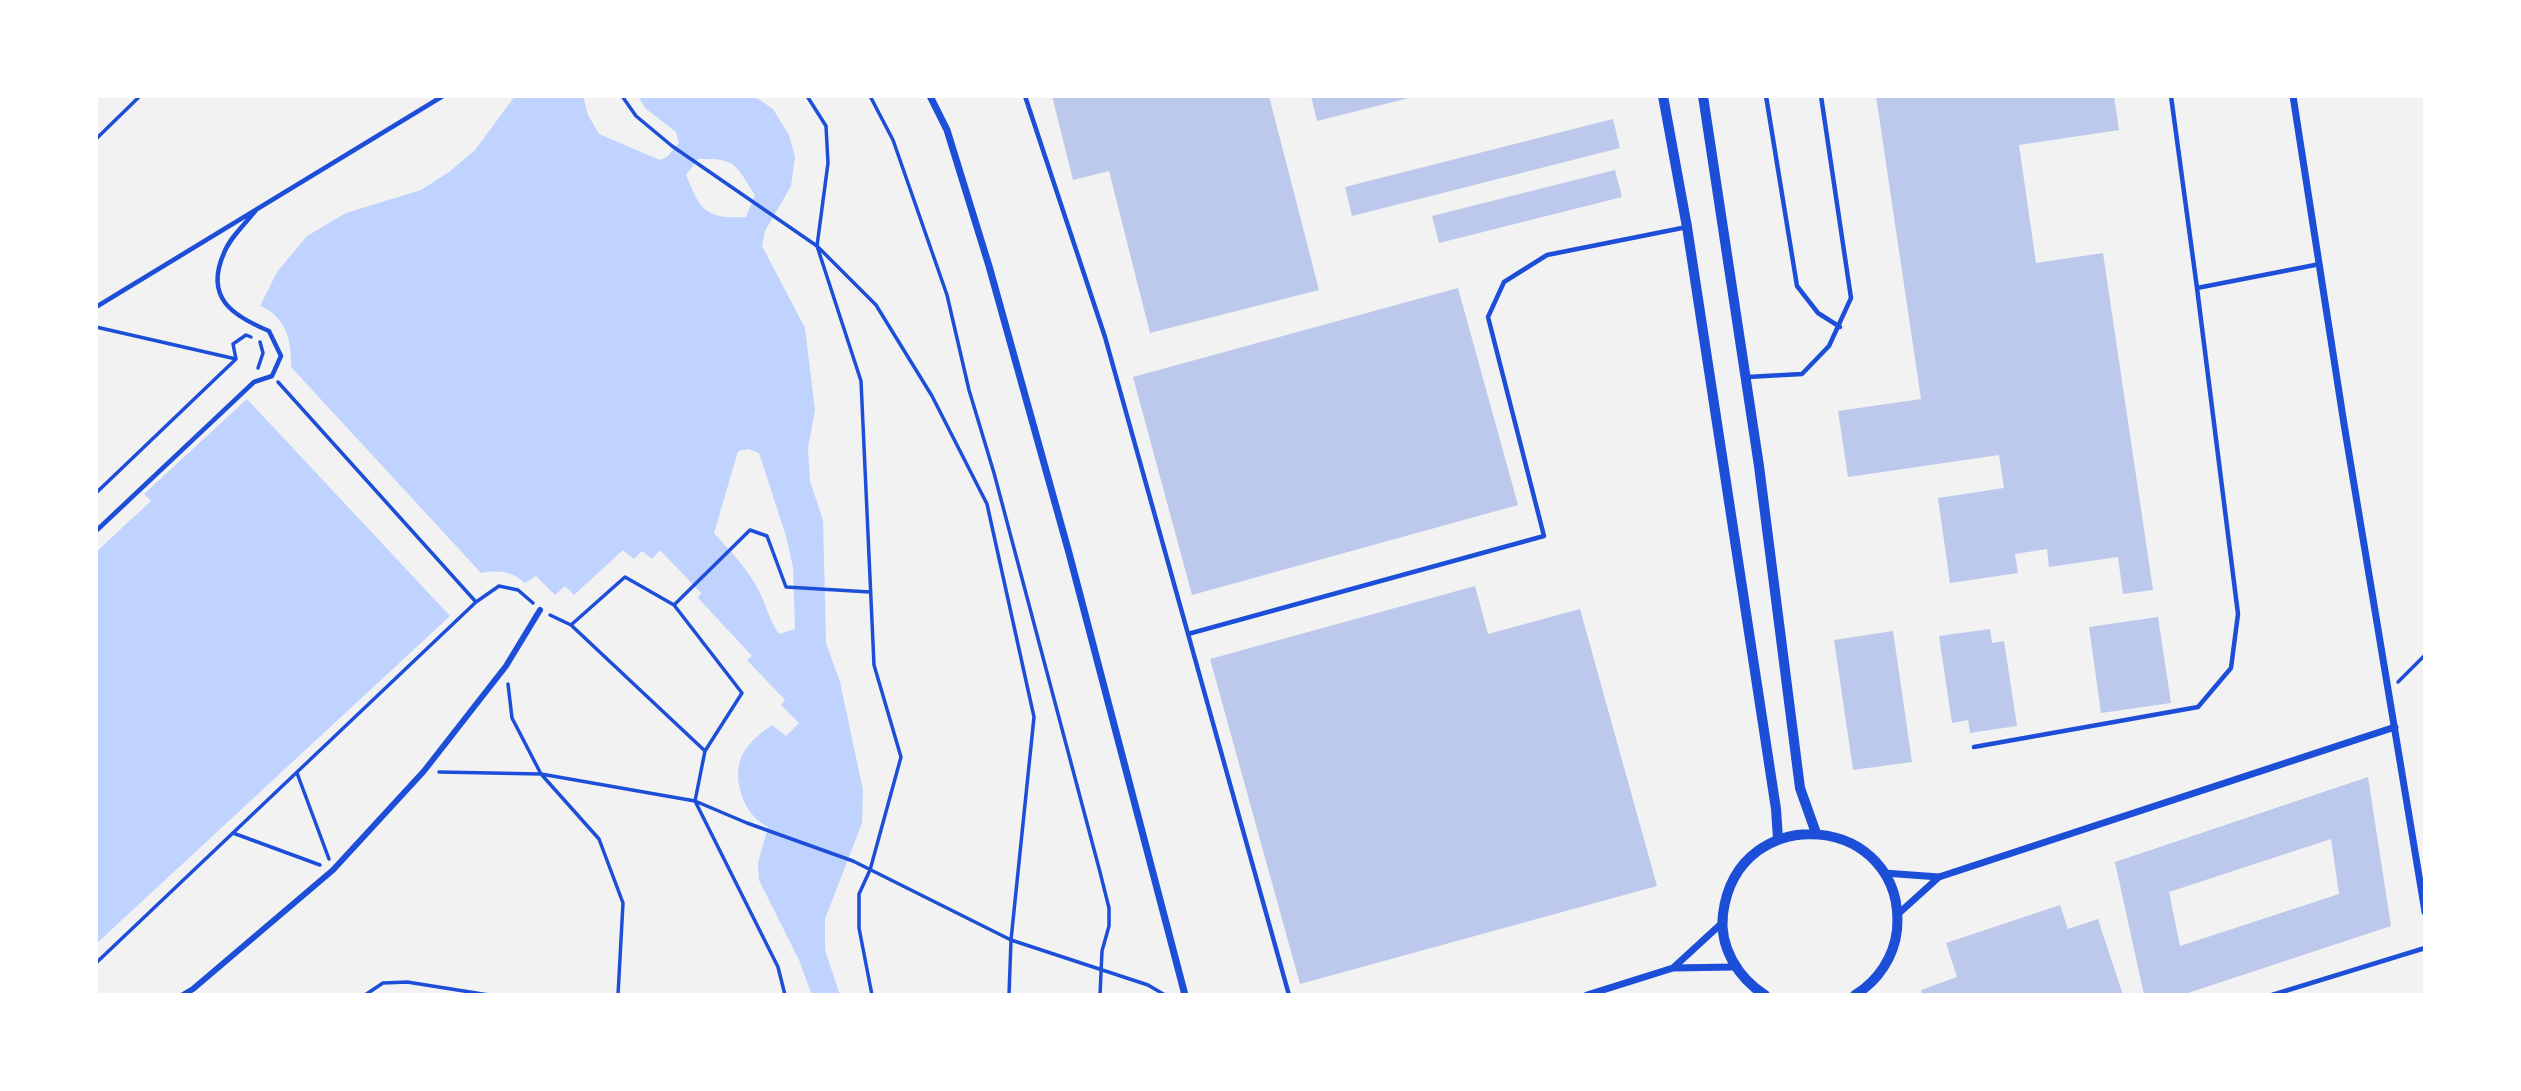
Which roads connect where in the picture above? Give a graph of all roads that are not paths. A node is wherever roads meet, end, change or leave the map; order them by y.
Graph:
1 (443, 96) edge
2 (930, 96) edge
3 (1025, 96) edge
4 (1663, 96) edge
5 (1703, 96) edge
6 (1766, 96) edge
7 (1821, 96) edge
8 (2171, 96) edge
9 (2293, 96) edge
10 (257, 209) junction
11 (1687, 227) junction
12 (2320, 264) junction
13 (2197, 288) junction
14 (96, 307) edge
15 (1840, 327) junction
16 (1746, 377) junction
17 (96, 531) edge
18 (540, 610) road end
19 (1188, 634) junction
20 (2395, 727) junction
21 (1974, 747) dead end
22 (1816, 833) junction
23 (1778, 839) junction
24 (1884, 873) junction
25 (1939, 877) junction
26 (2425, 912) edge
27 (1898, 914) junction
28 (1722, 923) junction
29 (2425, 948) edge
30 (1735, 967) junction
31 (1673, 968) junction
32 (1597, 993) edge
33 (183, 995) edge
34 (1185, 995) edge
35 (1289, 995) edge
36 (1587, 995) edge
37 (1765, 995) edge
38 (1855, 995) edge
39 (2272, 995) edge

1 - 10 lane
2 - 34 street
3 - 19 lane
4 - 11 street
5 - 16 street
6 - 15 lane
7 - 15 lane
8 - 13 lane
9 - 12 street
10 - 14 lane
10 - 17 lane
11 - 19 lane
11 - 23 street
12 - 13 lane
12 - 20 street
13 - 21 lane
15 - 16 lane
16 - 22 street
18 - 33 street
19 - 35 lane
20 - 25 street
20 - 26 street
22 - 23 street
22 - 24 street
23 - 28 street
24 - 25 street
24 - 27 street
25 - 27 street
27 - 38 street
28 - 30 street
28 - 31 street
29 - 39 lane
30 - 31 street
30 - 37 street
31 - 32 street
32 - 36 street

